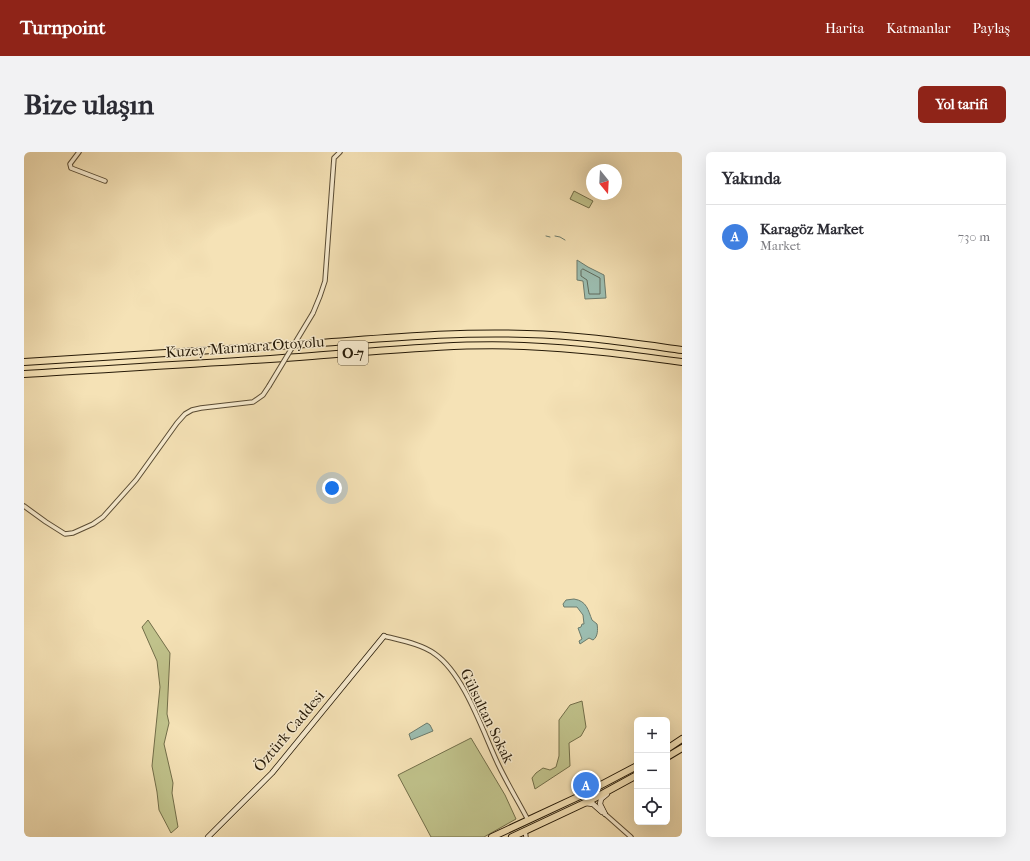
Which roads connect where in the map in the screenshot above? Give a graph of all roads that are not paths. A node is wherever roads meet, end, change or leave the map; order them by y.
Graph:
1 (79, 152) edge
2 (340, 152) edge
3 (105, 181) dead end
4 (682, 350) edge
5 (24, 362) edge
6 (682, 362) edge
7 (24, 374) edge
8 (24, 506) edge
9 (384, 636) joint
10 (682, 740) edge
11 (670, 747) edge
12 (682, 748) edge
13 (670, 755) edge
14 (634, 768) edge
15 (623, 774) junction
16 (634, 777) edge
17 (628, 780) junction
18 (593, 790) junction
19 (610, 790) junction
20 (582, 795) junction
21 (593, 800) junction
22 (600, 804) junction
23 (605, 814) junction
24 (528, 820) junction
25 (525, 830) junction
26 (208, 837) edge
27 (492, 837) edge
28 (512, 837) edge
29 (526, 837) edge
30 (631, 837) edge

1 - 3 street
2 - 8 street, bridge
4 - 5 highway, Kuzey Marmara Otoyolu / O-7
6 - 7 highway, Kuzey Marmara Otoyolu / O-7
9 - 24 street, Gülsultan Sokak
9 - 26 street, Öztürk Caddesi
10 - 11 highway
12 - 13 highway
14 - 15 highway
15 - 17 street
15 - 18 highway
16 - 17 highway
17 - 19 highway
18 - 20 highway
18 - 21 street
19 - 21 highway
19 - 22 street
20 - 21 street
20 - 24 highway
21 - 22 street
21 - 23 street
21 - 25 highway
22 - 23 street
23 - 30 street
24 - 27 highway
25 - 28 highway
25 - 29 street

